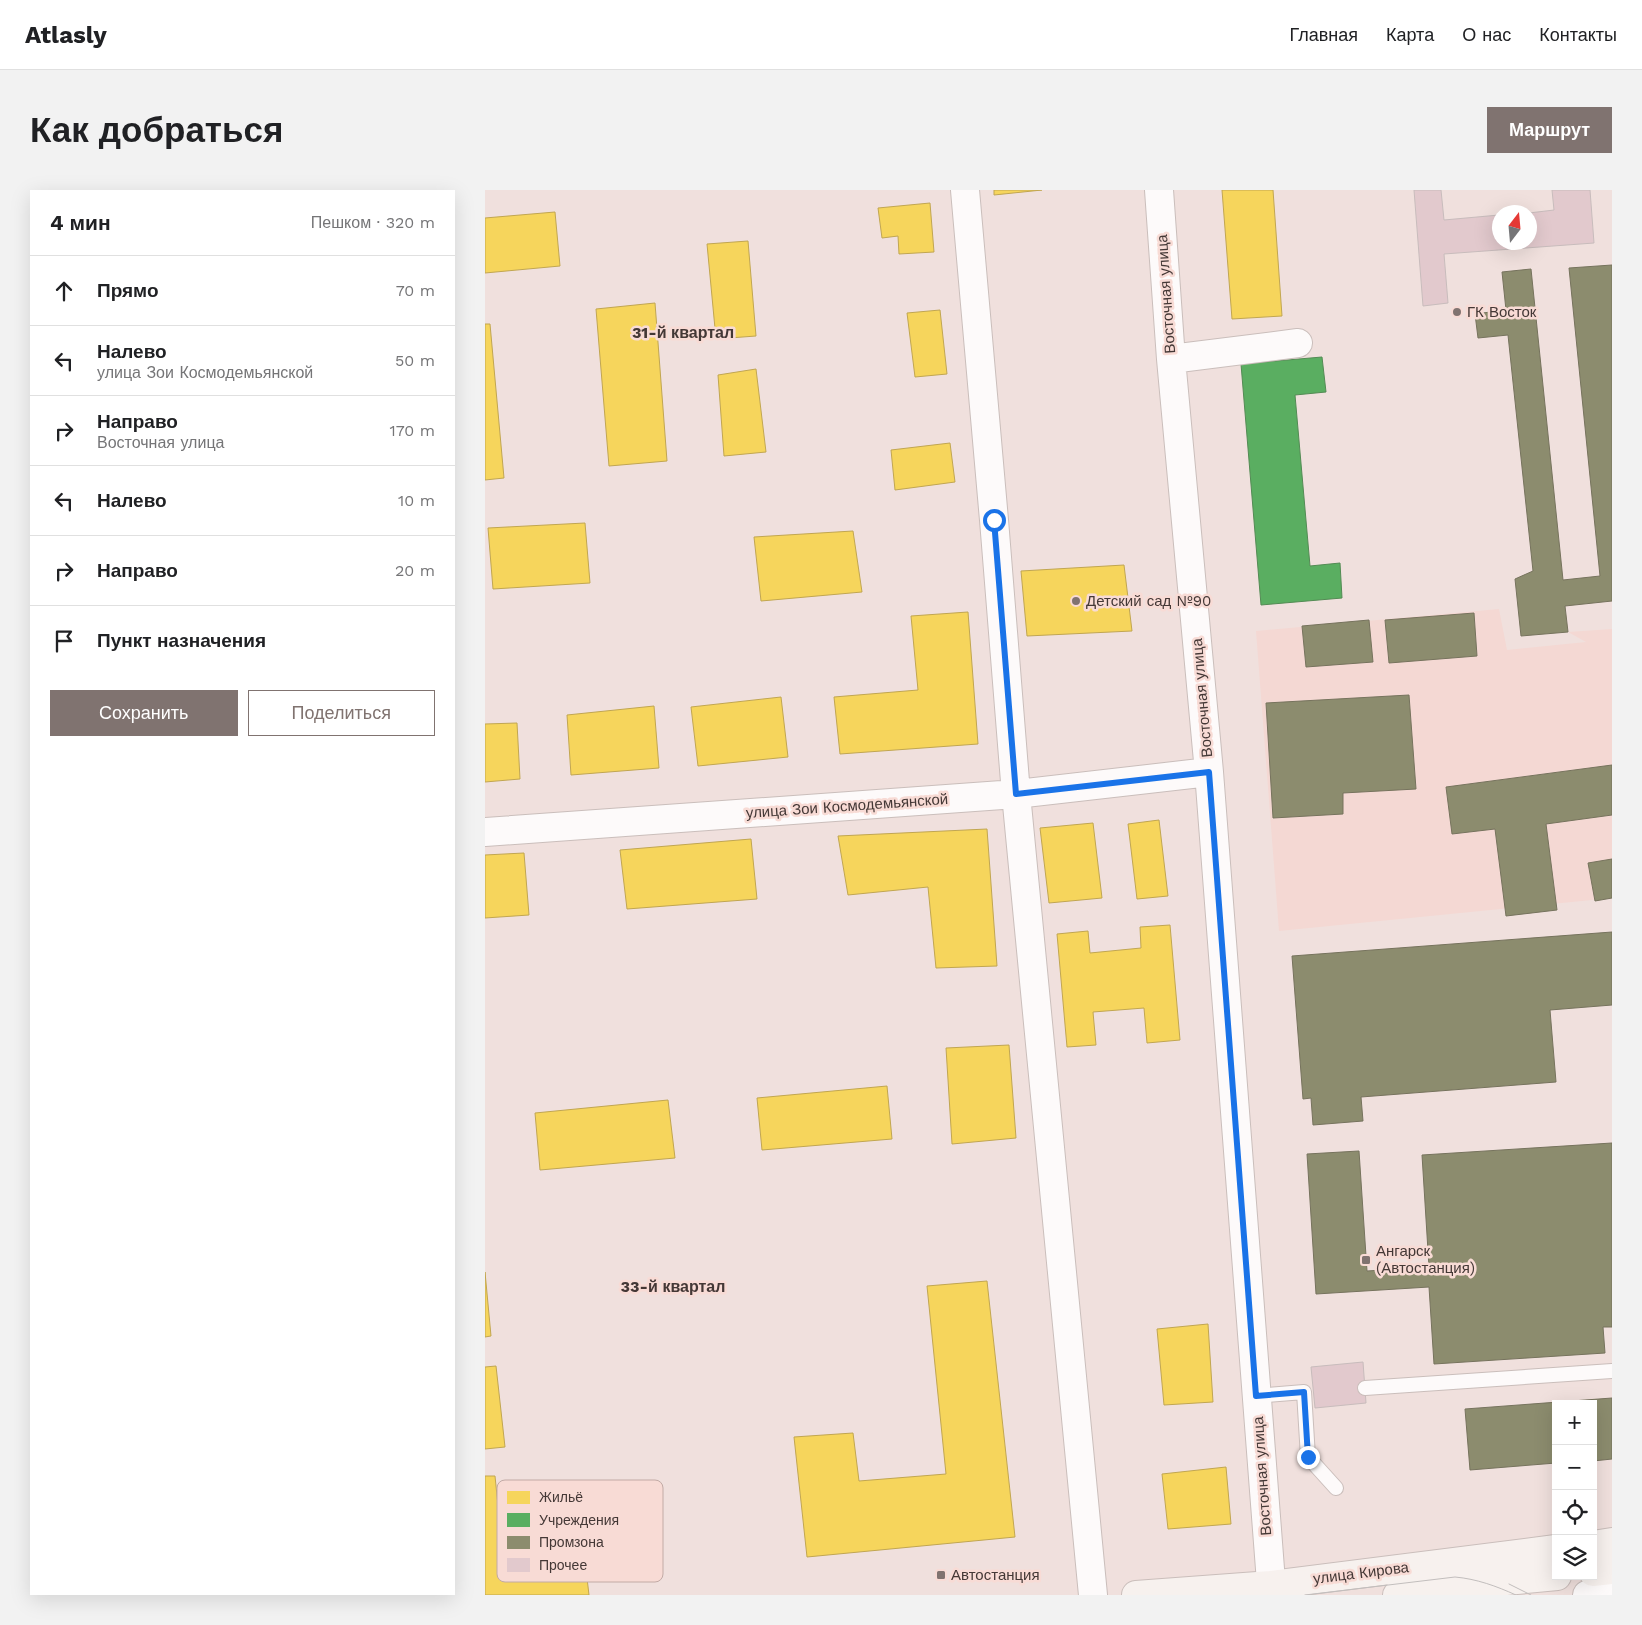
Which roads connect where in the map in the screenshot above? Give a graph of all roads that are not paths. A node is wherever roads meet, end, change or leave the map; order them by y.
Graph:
1 (965, 190) edge
2 (1159, 190) edge
3 (1298, 344) dead end
4 (1171, 359) junction
5 (1209, 772) junction
6 (1016, 794) junction
7 (485, 832) edge
8 (1612, 1371) edge
9 (1365, 1388) dead end
10 (1256, 1396) junction
11 (1336, 1488) dead end
12 (1612, 1542) edge
13 (1597, 1544) edge
14 (1552, 1550) edge
15 (1612, 1570) edge
16 (1597, 1572) edge
17 (1335, 1576) junction
18 (1552, 1576) edge
19 (1455, 1581) edge
20 (1271, 1590) edge
21 (1216, 1592) edge
22 (1612, 1592) edge
23 (1093, 1595) edge
24 (1136, 1595) edge
25 (1354, 1595) edge
26 (1397, 1595) edge
27 (1587, 1595) edge

1 - 6 street
2 - 4 street, Восточная улица
3 - 4 street
4 - 5 street, Восточная улица
5 - 6 street, улица Зои Космодемьянской
5 - 10 street, Восточная улица
6 - 7 street, улица Зои Космодемьянской
6 - 23 street
8 - 9 lane
10 - 11 lane
10 - 20 street, Восточная улица
12 - 13 street
14 - 19 street, улица Кирова
15 - 16 street
17 - 19 street, улица Кирова
17 - 20 street, улица Кирова
17 - 25 street
18 - 19 street, улица Кирова
19 - 26 street, улица Кирова
20 - 21 street, улица Кирова
21 - 24 street, улица Кирова
22 - 27 street

